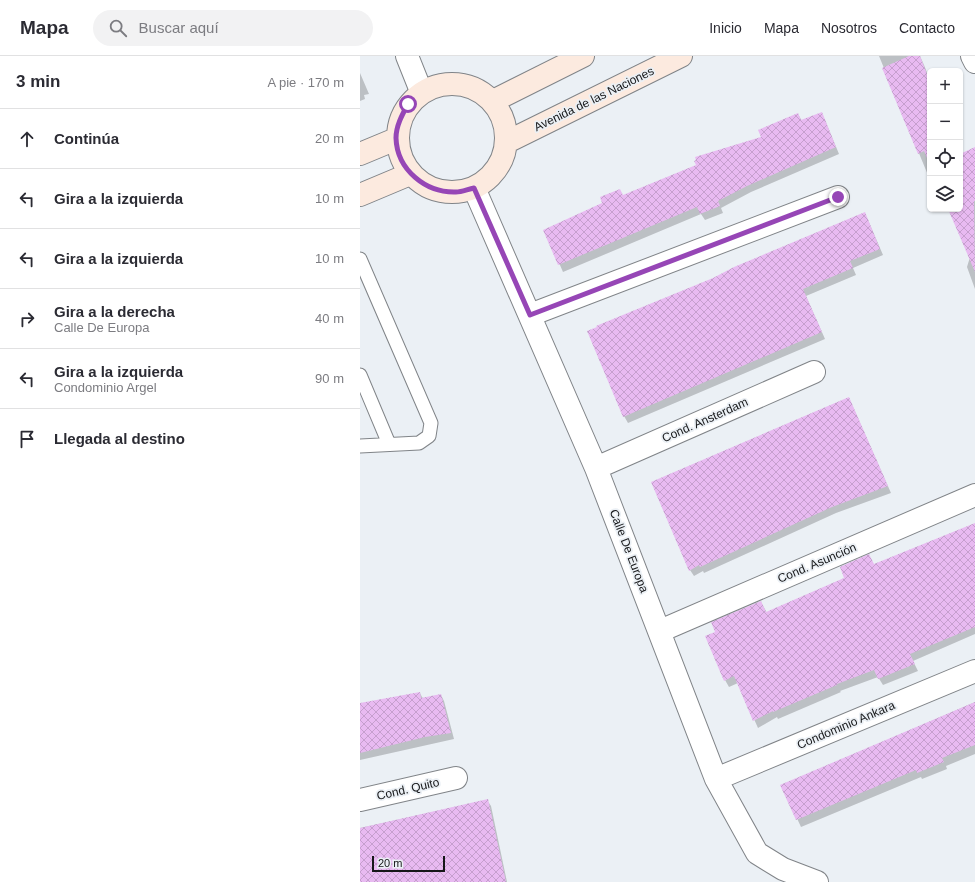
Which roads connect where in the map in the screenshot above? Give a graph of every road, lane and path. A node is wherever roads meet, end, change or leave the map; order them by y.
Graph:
1 (407, 56) edge
2 (583, 56) edge
3 (681, 56) edge
4 (972, 56) edge
5 (975, 62) edge
6 (421, 92) junction
7 (492, 101) junction
8 (396, 139) junction
9 (507, 142) junction
10 (360, 154) edge
11 (410, 174) junction
12 (474, 188) junction
13 (360, 195) edge
14 (838, 197) dead end
15 (360, 259) edge
16 (530, 315) junction
17 (814, 372) dead end
18 (360, 375) edge
19 (389, 444) junction
20 (360, 446) edge
21 (596, 468) junction
22 (975, 495) edge
23 (660, 631) junction
24 (975, 671) edge
25 (456, 778) dead end
26 (716, 779) junction
27 (360, 800) edge
28 (817, 882) edge

1 - 6 street
2 - 7 street
3 - 9 street, Avenida de las Naciones
4 - 5 street
6 - 7 street
6 - 8 street
7 - 9 street
8 - 10 street
8 - 11 street
9 - 12 street
11 - 12 street
11 - 13 street
12 - 16 street, Calle De Europa
14 - 16 street
15 - 19 lane
16 - 21 street, Calle De Europa
17 - 21 street, Cond. Ansterdam
18 - 19 lane
19 - 20 lane
21 - 23 street, Calle De Europa
22 - 23 street, Cond. Asunción
23 - 26 street, Calle De Europa
24 - 26 street, Condominio Ankara
25 - 27 street, Cond. Quito
26 - 28 street, Calle De Europa

